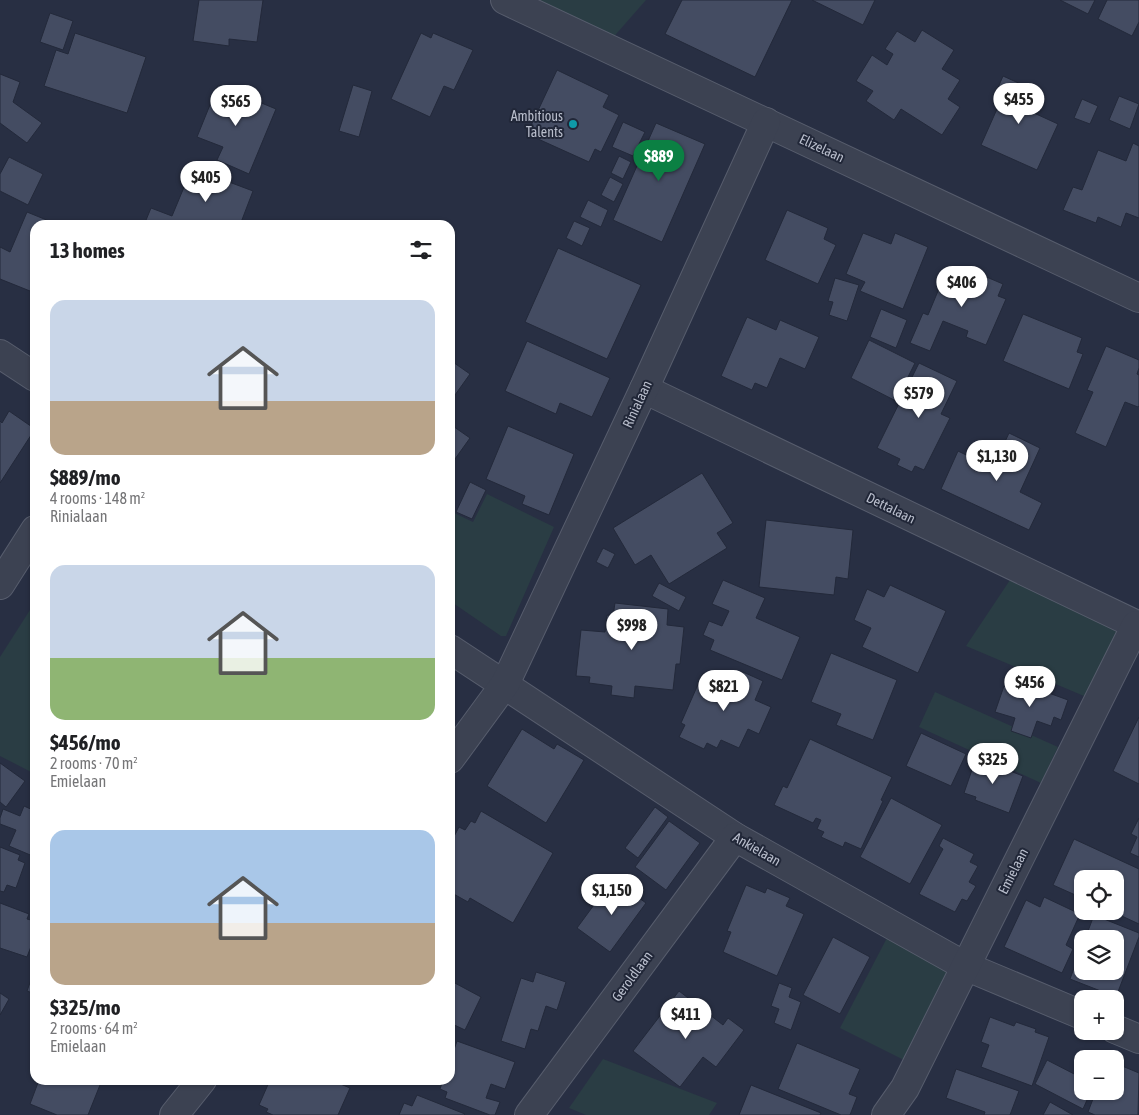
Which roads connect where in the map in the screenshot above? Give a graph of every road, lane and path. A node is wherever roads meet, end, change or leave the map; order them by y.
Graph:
1 (504, 0) edge
2 (766, 122) junction
3 (1139, 298) edge
4 (0, 354) edge
5 (30, 374) edge
6 (644, 390) junction
7 (30, 538) edge
8 (0, 585) edge
9 (1138, 626) edge
10 (455, 651) edge
11 (505, 684) junction
12 (455, 752) edge
13 (735, 837) junction
14 (965, 966) junction
15 (1074, 1012) edge
16 (1124, 1033) edge
17 (1139, 1039) edge
18 (198, 1085) edge
19 (174, 1115) edge
20 (529, 1115) edge
21 (886, 1115) edge

1 - 2 street, Elizelaan
2 - 3 street, Elizelaan
2 - 6 street, Rinialaan
4 - 5 street
6 - 9 street, Dettalaan
6 - 11 street, Rinialaan
7 - 8 street
9 - 14 street, Emielaan
10 - 11 street, Ankielaan
11 - 12 street, Rinialaan
11 - 13 street, Ankielaan
13 - 14 street, Ankielaan
13 - 20 street, Geroldlaan
14 - 15 street, Ankielaan
14 - 21 street, Emielaan
16 - 17 street
18 - 19 street

